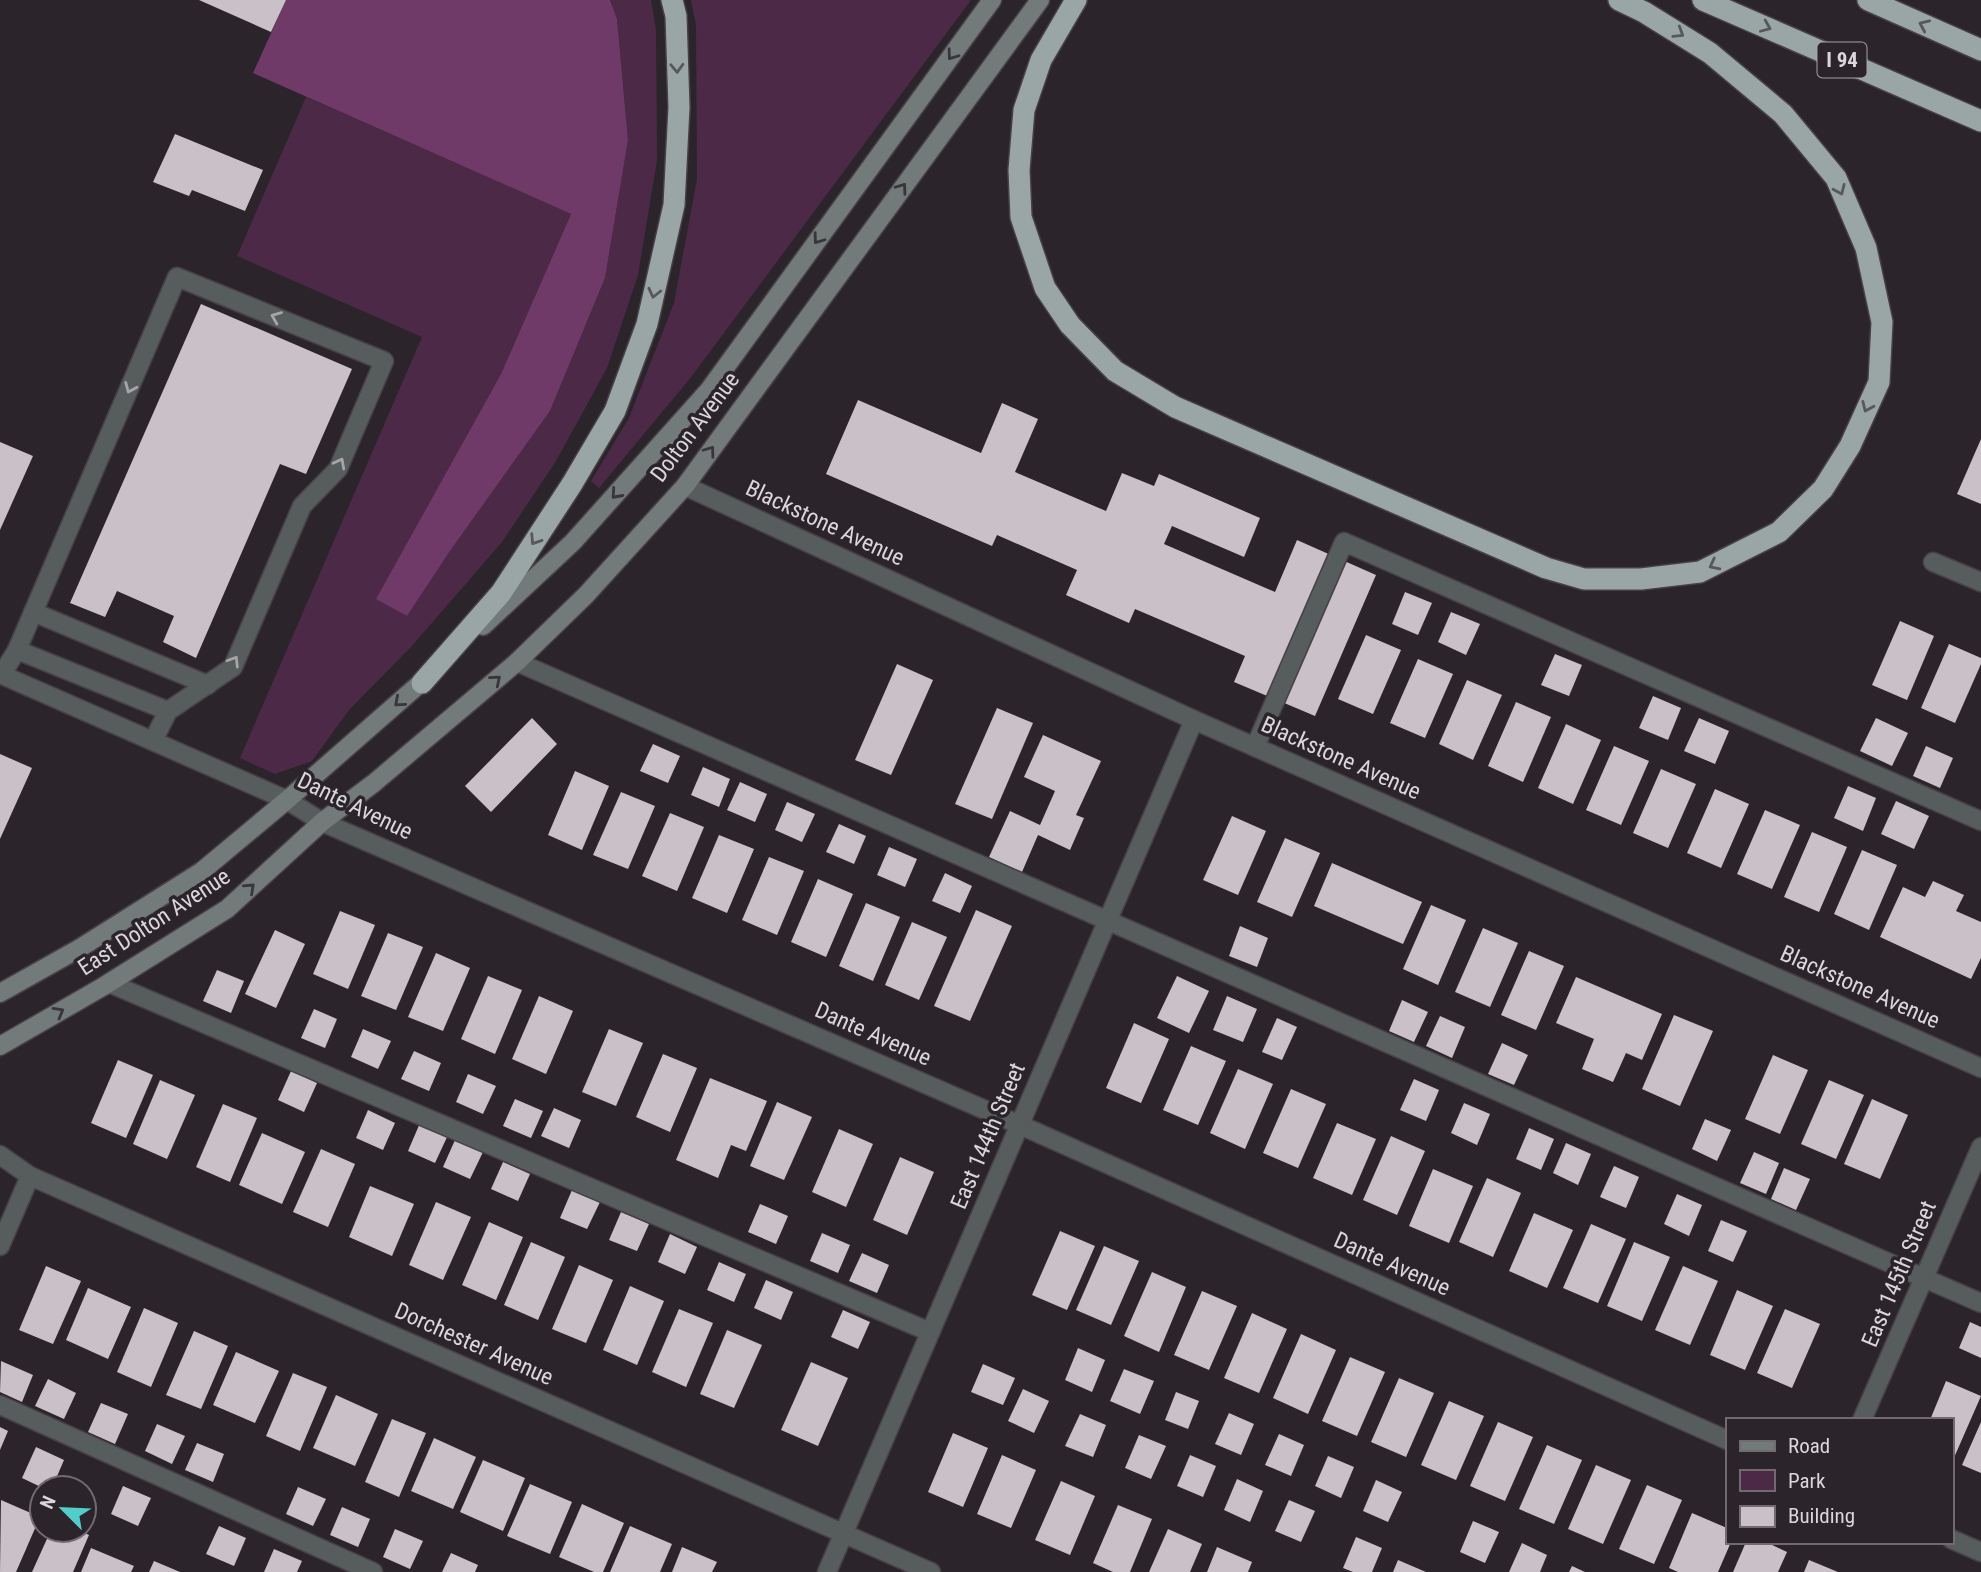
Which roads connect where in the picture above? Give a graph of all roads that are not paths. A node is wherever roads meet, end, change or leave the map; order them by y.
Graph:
1 (672, 0) edge
2 (992, 0) edge
3 (1040, 0) edge
4 (1076, 0) edge
5 (1619, 0) edge
6 (1703, 0) edge
7 (1868, 0) edge
8 (1981, 50) edge
9 (1981, 121) edge
10 (685, 485) junction
11 (1933, 562) dead end
12 (1981, 582) edge
13 (33, 612) junction
14 (17, 650) junction
15 (517, 662) junction
16 (1, 674) edge
17 (422, 683) junction
18 (208, 685) junction
19 (168, 712) junction
20 (1195, 720) junction
21 (153, 741) junction
22 (1255, 747) junction
23 (287, 800) junction
24 (1981, 821) edge
25 (322, 822) junction
26 (1108, 921) junction
27 (109, 983) junction
28 (0, 993) edge
29 (0, 1046) edge
30 (1981, 1068) edge
31 (1020, 1125) junction
32 (1981, 1147) edge
33 (0, 1155) edge
34 (30, 1176) junction
35 (0, 1246) edge
36 (1924, 1278) junction
37 (1981, 1303) edge
38 (930, 1332) junction
39 (0, 1405) edge
40 (1863, 1418) edge
41 (1726, 1440) edge
42 (843, 1533) junction
43 (1953, 1540) edge
44 (1981, 1552) edge
45 (373, 1572) edge
46 (827, 1572) edge
47 (931, 1572) edge

1 -> 17 highway
2 -> 17 street, Dolton Avenue
10 -> 3 street, Dolton Avenue
5 -> 4 highway
6 -> 9 highway, I 94
8 -> 7 highway
10 - 15 street, Dolton Avenue
10 - 20 street, Blackstone Avenue
11 - 12 street
13 - 14 street
13 - 18 street
18 -> 13 street
14 - 16 street
14 - 19 street
25 -> 15 street, Dolton Avenue
15 - 26 street
16 - 21 street, Dante Avenue
17 -> 23 street, Dolton Avenue
18 - 19 street
19 - 21 street
20 - 22 street, Blackstone Avenue
20 - 26 street, East 144th Street
21 - 23 street, Dante Avenue
22 - 24 street
22 - 30 street, Blackstone Avenue
23 - 25 street, Dante Avenue
23 - 28 street, East Dolton Avenue
27 -> 25 street, East Dolton Avenue
25 - 31 street, Dante Avenue
26 - 31 street, East 144th Street
26 - 36 street
29 -> 27 street, East Dolton Avenue
27 - 38 street
31 - 38 street, East 144th Street
31 - 41 street, Dante Avenue
32 - 36 street, East 145th Street
33 - 34 street, Dorchester Avenue
34 - 35 street
34 - 42 street, Dorchester Avenue
36 - 37 street
36 - 40 street, East 145th Street
38 - 42 street, East 144th Street
39 - 45 street
42 - 46 street, East 144th Street
42 - 47 street, Dorchester Avenue
43 - 44 street

